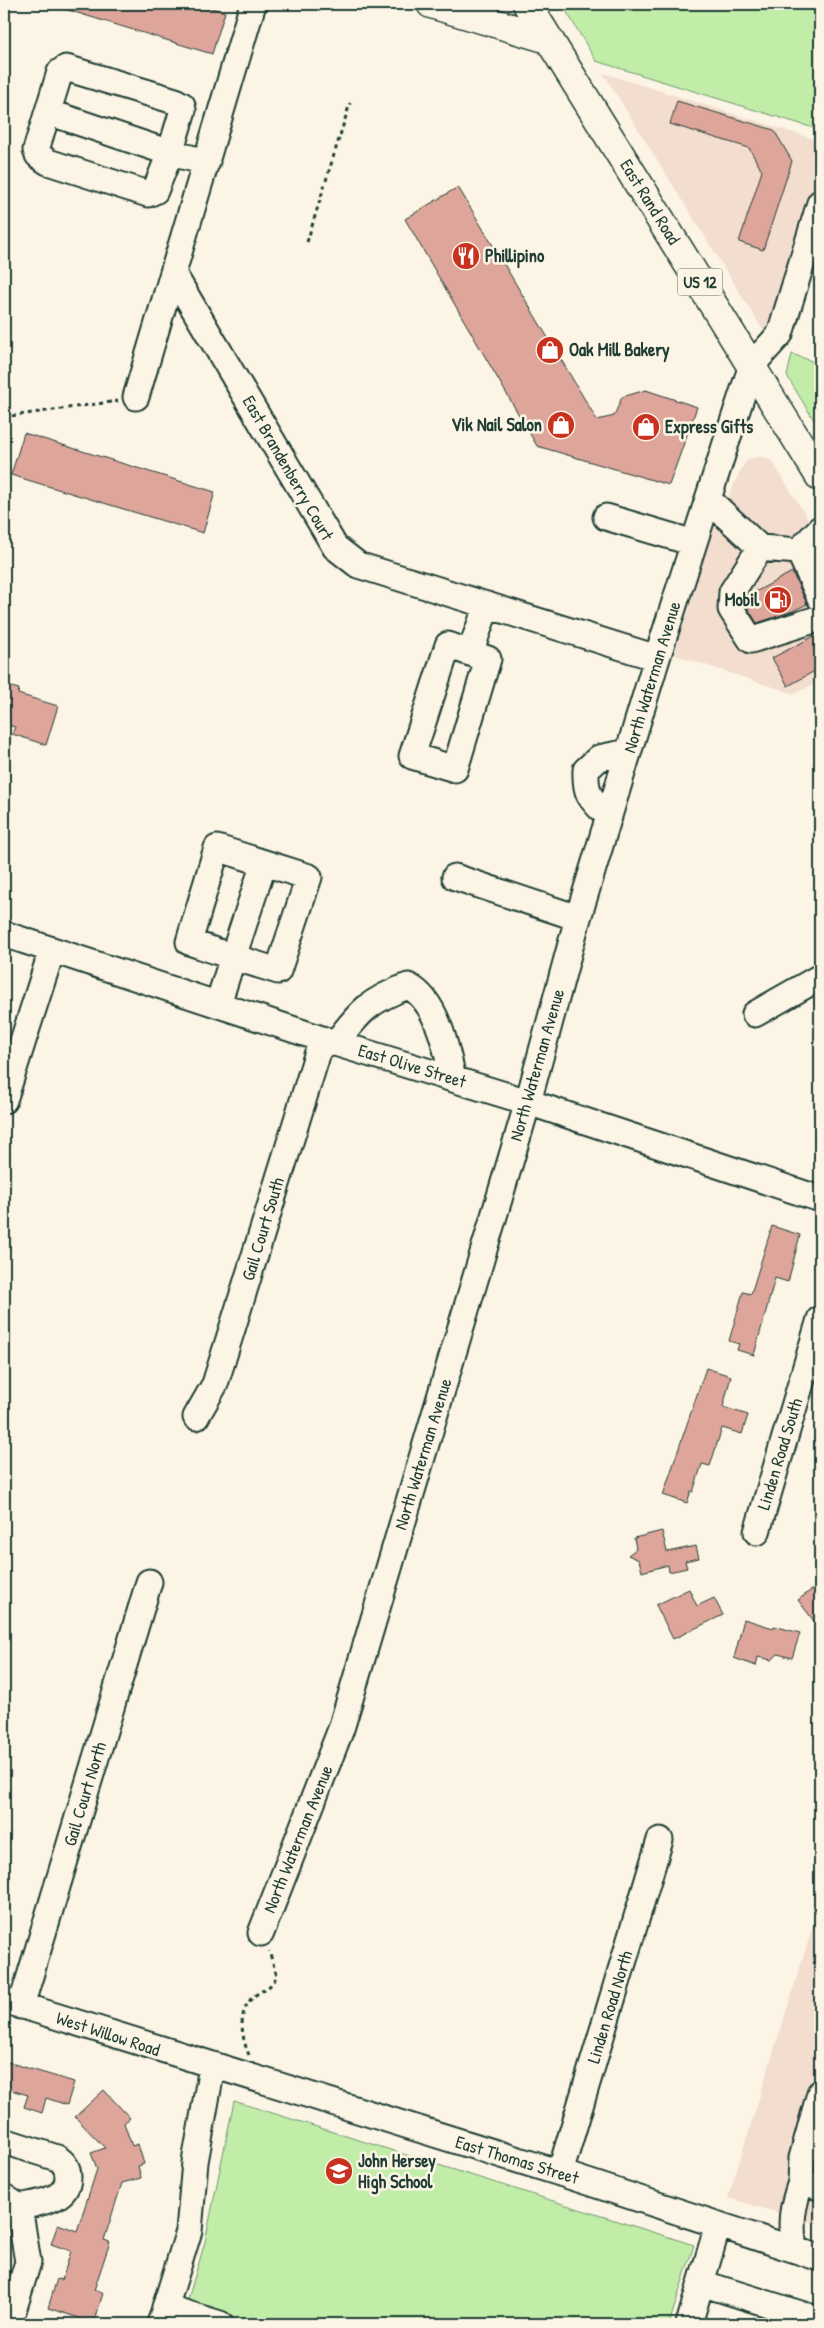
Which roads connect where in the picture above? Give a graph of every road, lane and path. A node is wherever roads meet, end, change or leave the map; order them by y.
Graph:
1 (253, 4) edge
2 (430, 4) edge
3 (527, 4) edge
4 (548, 39) junction
5 (350, 103) dead end
6 (48, 112) junction
7 (170, 153) junction
8 (207, 162) junction
9 (820, 203) edge
10 (307, 242) dead end
11 (174, 275) junction
12 (752, 365) junction
13 (136, 397) joint
14 (4, 417) edge
15 (820, 477) edge
16 (708, 499) junction
17 (606, 517) dead end
18 (820, 529) edge
19 (694, 543) junction
20 (760, 548) junction
21 (799, 551) junction
22 (820, 598) edge
23 (486, 605) junction
24 (820, 618) edge
25 (470, 652) junction
26 (657, 658) junction
27 (628, 752) junction
28 (609, 817) junction
29 (264, 863) junction
30 (455, 877) dead end
31 (578, 918) junction
32 (4, 934) edge
33 (52, 950) junction
34 (233, 957) junction
35 (820, 977) edge
36 (218, 1004) junction
37 (755, 1014) dead end
38 (329, 1041) junction
39 (453, 1079) junction
40 (4, 1100) edge
41 (528, 1102) junction
42 (820, 1199) edge
43 (820, 1319) edge
44 (196, 1417) dead end
45 (757, 1532) dead end
46 (149, 1582) dead end
47 (660, 1840) dead end
48 (261, 1933) joint
49 (12, 2003) edge
50 (250, 2058) dead end
51 (212, 2067) junction
52 (820, 2093) edge
53 (4, 2141) edge
54 (560, 2173) junction
55 (811, 2184) edge
56 (12, 2202) edge
57 (718, 2225) junction
58 (794, 2249) junction
59 (820, 2258) edge
60 (701, 2283) junction
61 (163, 2316) edge
62 (820, 2320) edge
63 (692, 2323) edge
64 (9, 2324) edge
65 (220, 2324) edge

1 - 8 street
2 - 4 main road
3 - 4 main road, East Rand Road / US 12
4 - 12 main road, East Rand Road / US 12
5 - 10 path
6 - 7 street
6 - 7 street
6 - 7 street
7 - 8 street
8 - 11 street
9 - 12 street, North Waterman Avenue
11 - 13 street
11 - 23 street, East Brandenberry Court
12 - 15 main road, East Rand Road / US 12
12 - 16 street, North Waterman Avenue
13 - 14 path
16 - 19 street, North Waterman Avenue
16 - 20 street
17 - 19 street
18 - 21 street
19 - 26 street, North Waterman Avenue
20 - 21 street
20 - 24 street
21 - 22 street
23 - 25 street
23 - 26 street, East Brandenberry Court
25 - 25 street
26 - 27 street, North Waterman Avenue
27 - 28 street, North Waterman Avenue
27 - 28 street
28 - 31 street, North Waterman Avenue
29 - 34 street
29 - 34 street
29 - 34 street
30 - 31 street
31 - 41 street, North Waterman Avenue
32 - 33 street, East Olive Street
33 - 36 street, East Olive Street
33 - 40 street
34 - 36 street
35 - 37 street
36 - 38 street, East Olive Street
38 - 39 street, East Olive Street
38 - 39 street, Gail Court South
38 - 44 street, Gail Court South
39 - 41 street, East Olive Street
41 - 42 street, East Olive Street
41 - 48 street, North Waterman Avenue
43 - 45 street, Linden Road South
46 - 49 street, Gail Court North
47 - 54 street, Linden Road North
48 - 50 path
49 - 51 street, West Willow Road
51 - 54 street, East Thomas Street
51 - 61 street
52 - 55 street
53 - 56 street
54 - 57 street, East Thomas Street
55 - 58 street
56 - 64 street
57 - 58 street, East Thomas Street
57 - 60 street
58 - 59 street, East Thomas Street
60 - 62 street
60 - 63 street
61 - 65 street

